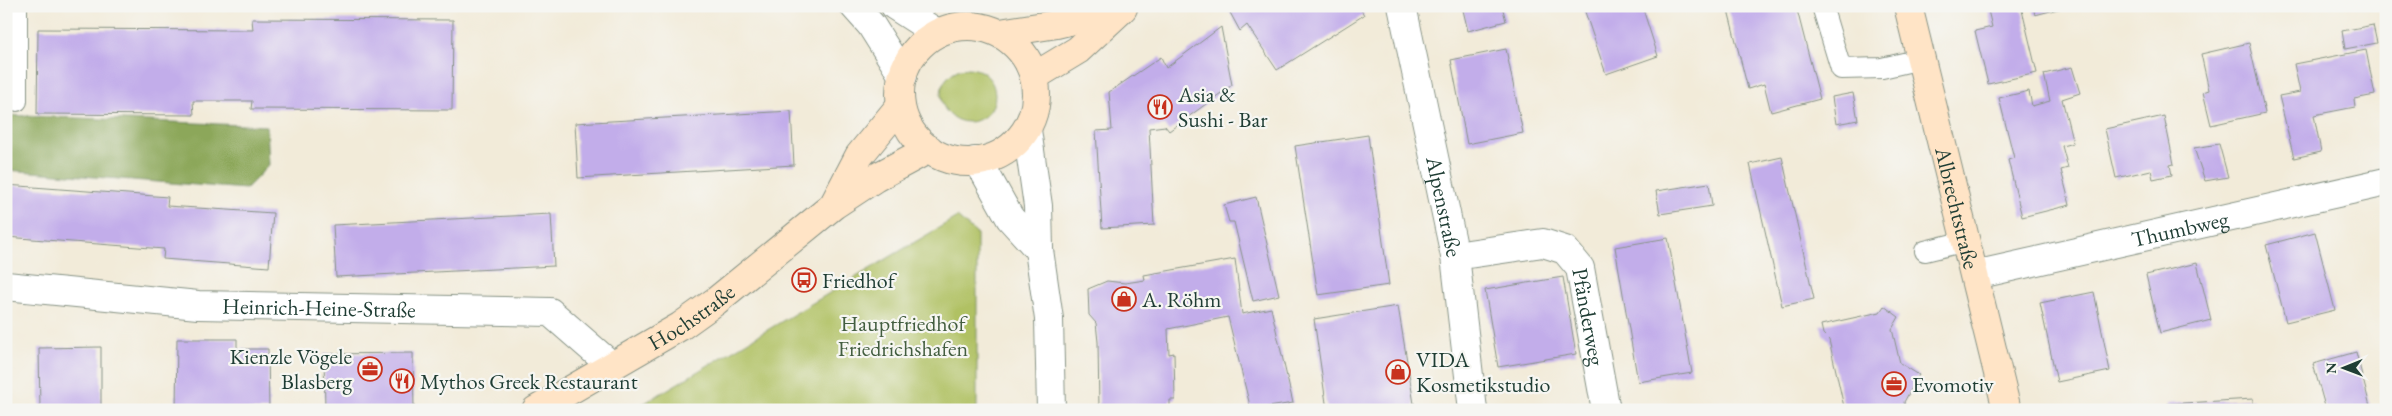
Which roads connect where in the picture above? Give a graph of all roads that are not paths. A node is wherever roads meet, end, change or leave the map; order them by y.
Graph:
1 (17, 6) edge
2 (854, 6) edge
3 (895, 6) edge
4 (1402, 6) edge
5 (1822, 6) edge
6 (1908, 6) edge
7 (1125, 7) edge
8 (937, 33) junction
9 (1000, 33) junction
10 (1922, 59) junction
11 (903, 76) junction
12 (1035, 76) junction
13 (17, 101) dead end
14 (900, 106) junction
15 (1027, 130) junction
16 (929, 149) junction
17 (975, 161) junction
18 (2386, 182) edge
19 (834, 205) junction
20 (1966, 241) junction
21 (1039, 250) junction
22 (1925, 251) dead end
23 (1456, 256) junction
24 (1975, 275) junction
25 (6, 286) edge
26 (612, 366) junction
27 (536, 410) edge
28 (1051, 410) edge
29 (1473, 410) edge
30 (1606, 410) edge
31 (2007, 410) edge

1 - 13 lane
2 - 11 street
3 - 8 street
4 - 23 street, Alpenstraße
5 - 10 lane
6 - 10 main road, Albrechtstraße
7 - 9 main road
7 - 12 main road
8 - 9 main road
8 - 11 main road
9 - 12 main road
10 - 20 main road, Albrechtstraße
11 - 14 main road
12 - 15 main road
14 - 16 main road
14 - 19 main road, Hochstraße
15 - 17 main road
15 - 21 street
16 - 17 main road
16 - 19 main road, Hochstraße
17 - 21 street
18 - 24 street, Thumbweg
19 - 26 main road, Hochstraße
20 - 22 lane
20 - 24 main road, Albrechtstraße
21 - 28 street
23 - 29 street, Alpenstraße
23 - 30 street, Pfänderweg
24 - 31 main road, Albrechtstraße
25 - 26 street, Heinrich-Heine-Straße
26 - 27 main road, Hochstraße

